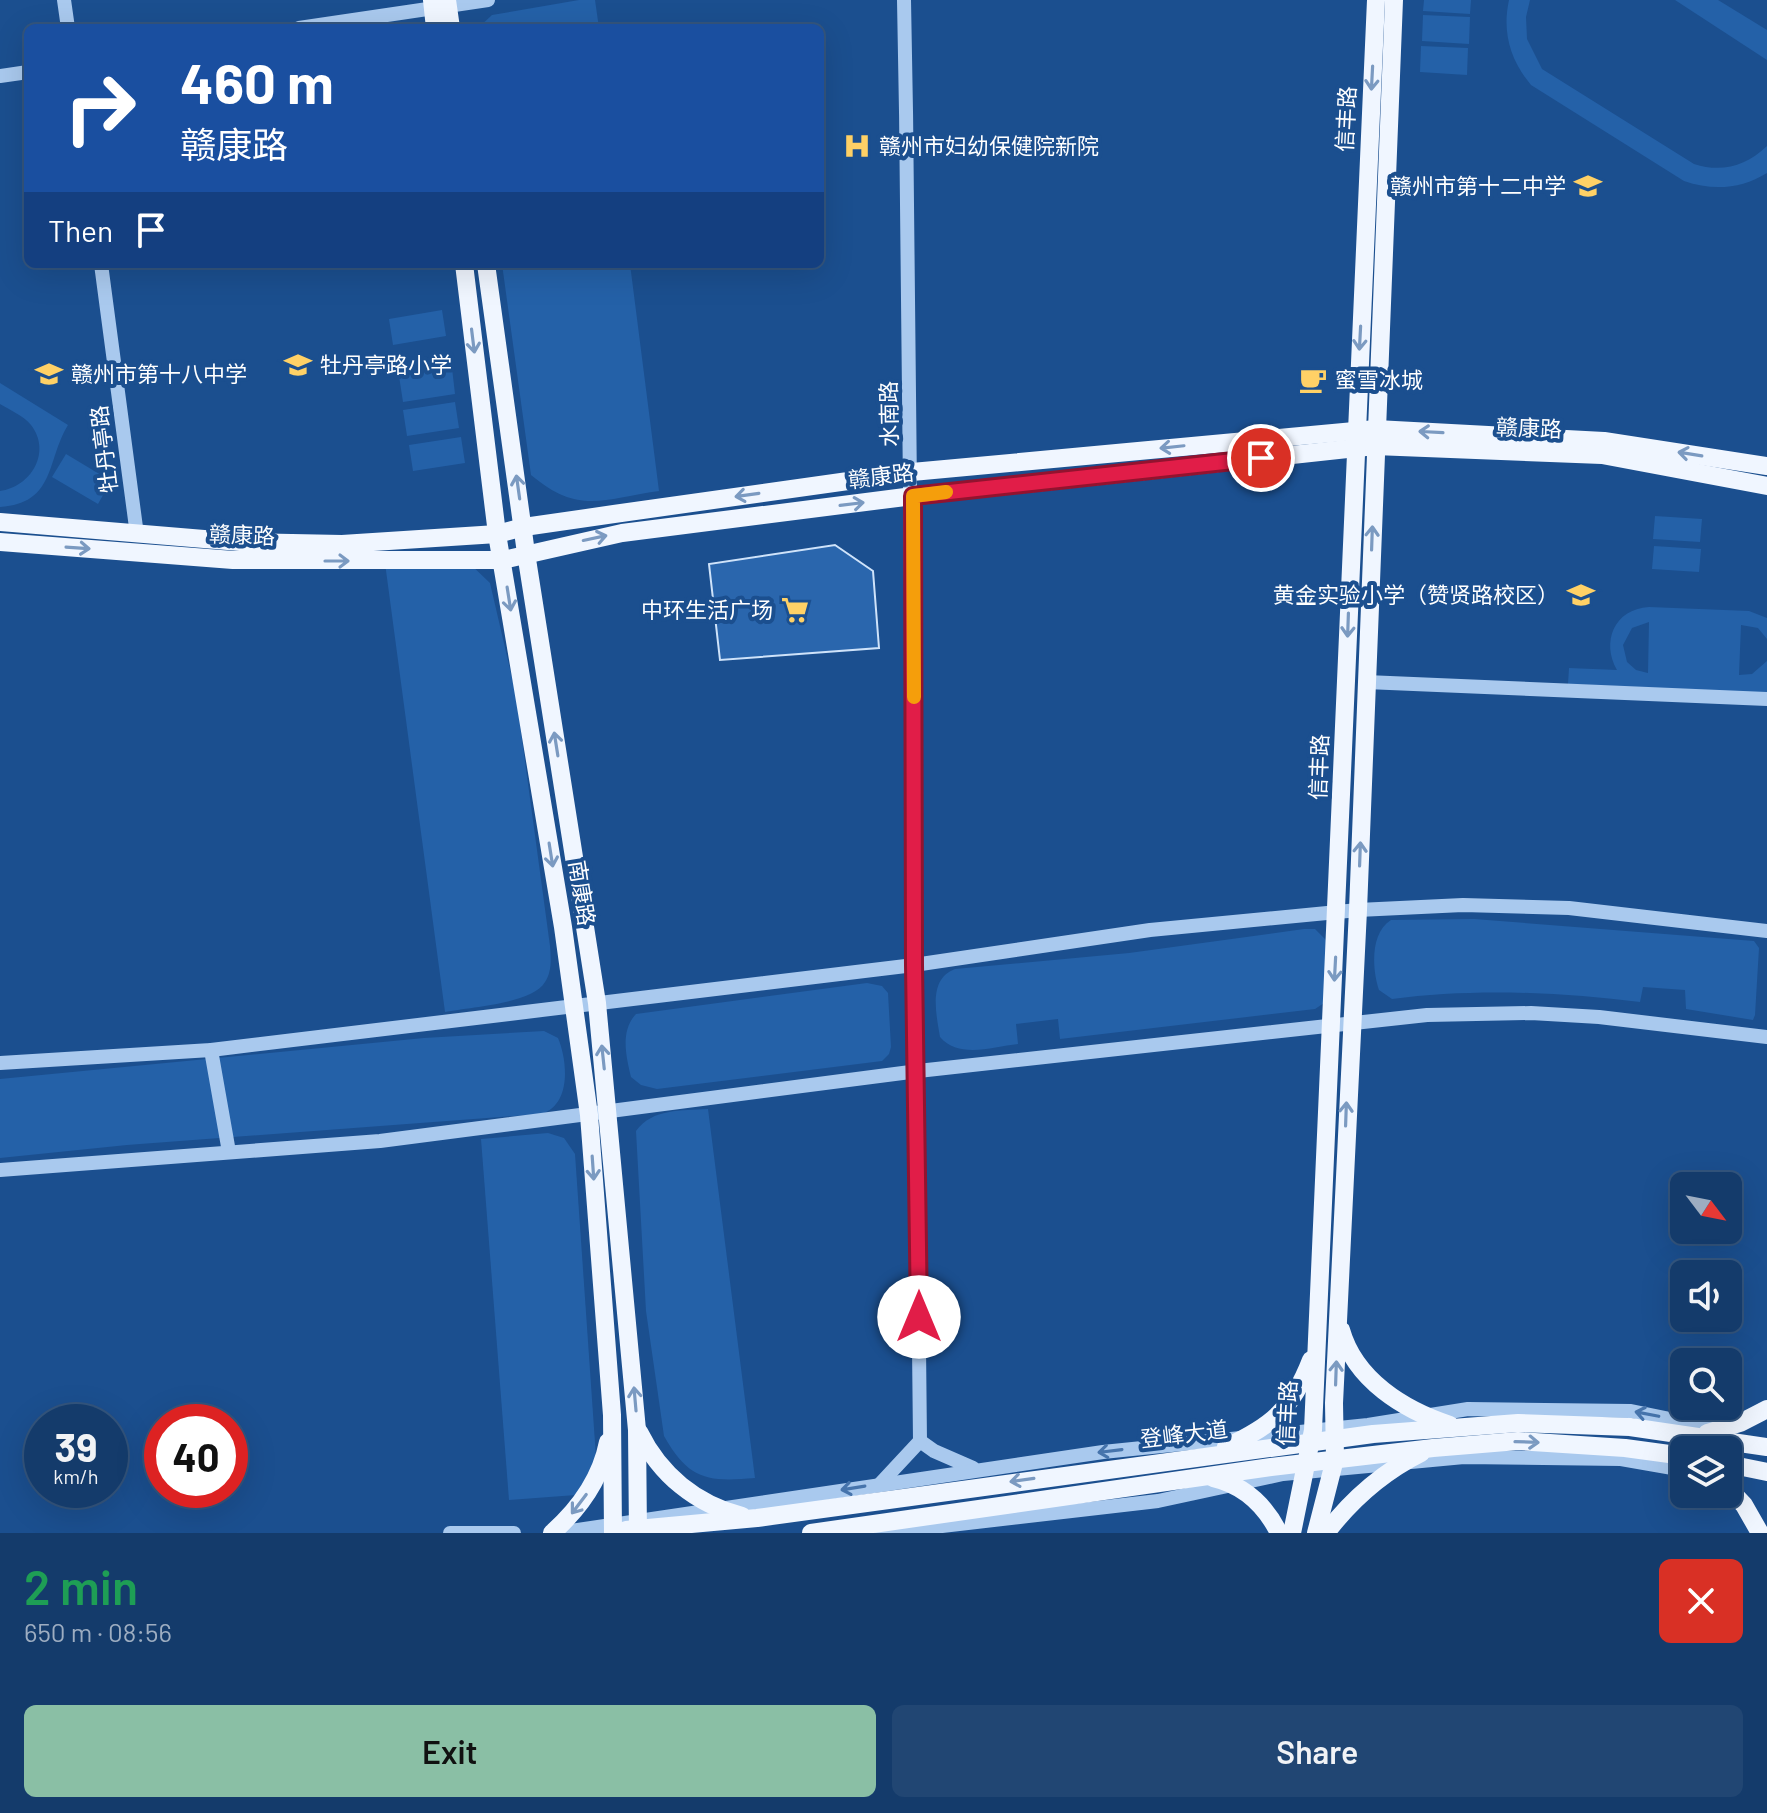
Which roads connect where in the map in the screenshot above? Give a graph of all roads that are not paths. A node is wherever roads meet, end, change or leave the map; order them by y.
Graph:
1 (64, 0) edge
2 (488, 0) edge
3 (904, 0) edge
4 (1376, 0) edge
5 (1394, 0) edge
6 (440, 3) edge
7 (67, 24) edge
8 (322, 24) edge
9 (436, 24) edge
10 (449, 24) edge
11 (24, 73) edge
12 (0, 76) edge
13 (102, 268) edge
14 (464, 268) edge
15 (487, 268) edge
16 (1375, 437) junction
17 (1355, 439) junction
18 (1767, 466) edge
19 (912, 472) junction
20 (1767, 486) edge
21 (913, 496) junction
22 (0, 522) edge
23 (524, 527) junction
24 (497, 534) junction
25 (137, 535) junction
26 (0, 542) edge
27 (526, 553) junction
28 (503, 560) junction
29 (1366, 682) junction
30 (1767, 699) edge
31 (1358, 910) junction
32 (1338, 913) junction
33 (1767, 931) edge
34 (914, 965) junction
35 (597, 1003) junction
36 (573, 1006) junction
37 (1341, 1025) junction
38 (1767, 1037) edge
39 (211, 1050) junction
40 (0, 1063) edge
41 (918, 1071) junction
42 (608, 1112) junction
43 (589, 1115) junction
44 (229, 1152) junction
45 (0, 1170) edge
46 (1338, 1321) junction
47 (1314, 1350) junction
48 (1767, 1409) edge
49 (612, 1415) junction
50 (1423, 1416) junction
51 (1456, 1428) junction
52 (1723, 1429) junction
53 (637, 1430) junction
54 (1252, 1435) junction
55 (1697, 1435) junction
56 (1312, 1436) junction
57 (920, 1441) junction
58 (1767, 1447) edge
59 (1433, 1448) junction
60 (1334, 1449) junction
61 (1212, 1455) junction
62 (1670, 1455) edge
63 (1404, 1462) junction
64 (1742, 1467) edge
65 (1307, 1468) junction
66 (1670, 1468) edge
67 (975, 1469) junction
68 (1767, 1472) edge
69 (1210, 1477) junction
70 (880, 1484) junction
71 (1233, 1484) junction
72 (1742, 1503) edge
73 (718, 1508) junction
74 (757, 1518) junction
75 (638, 1527) edge
76 (612, 1531) edge
77 (450, 1533) edge
78 (514, 1533) edge
79 (554, 1533) edge
80 (811, 1533) edge
81 (882, 1533) edge
82 (1279, 1533) edge
83 (1292, 1533) edge
84 (1316, 1533) edge
85 (1326, 1533) edge
86 (1760, 1533) edge

1 - 7 street
2 - 6 street
3 - 19 street, 水南路
4 -> 17 main road, 信丰路
5 - 16 main road, 信丰路
6 - 8 street
6 - 9 main road
6 - 10 main road
11 - 12 street
13 - 25 street, 牡丹亭路
14 -> 24 main road, 南康路
23 -> 15 main road, 南康路
16 - 17 main road, 赣康路
18 -> 16 main road, 赣康路
16 - 20 main road, 赣康路
29 -> 16 main road, 信丰路
17 -> 19 main road, 赣康路
17 - 21 main road, 赣康路
17 -> 32 main road, 信丰路
19 - 21 street, 水南路
19 -> 23 main road, 赣康路
27 -> 21 main road, 赣康路
21 - 34 street, 水南路
22 - 25 main road, 赣康路
23 - 24 main road, 赣康路
23 - 27 main road, 南康路
24 - 25 main road, 赣康路
24 - 28 main road, 南康路
26 -> 28 main road, 赣康路
27 - 28 main road, 赣康路
35 -> 27 main road, 南康路
28 -> 36 main road, 南康路
29 - 30 street
31 -> 29 main road, 信丰路
31 - 32 street
31 - 33 street
31 - 37 main road, 信丰路
32 - 34 street
32 -> 37 main road, 信丰路
34 - 35 street
34 - 41 street, 水南路
35 - 36 street
42 -> 35 main road, 南康路
36 - 39 street
36 - 43 main road, 南康路
37 - 38 street
37 - 41 street
46 -> 37 main road, 信丰路
37 - 47 main road, 信丰路
39 - 40 street
39 - 44 street
41 - 42 street
41 - 57 street, 水南路
42 - 43 street
53 -> 42 main road, 南康路
43 - 44 street
43 -> 49 main road, 南康路
44 - 45 street
46 - 50 main road
60 -> 46 main road, 信丰路
47 - 54 main road
47 - 56 main road, 信丰路
48 - 52 main road
49 - 76 main road, 南康路
49 -> 79 main road
50 - 51 main road
52 -> 50 street
50 - 60 street
51 - 55 main road, 登峰大道
51 - 60 main road, 登峰大道
52 - 55 main road
53 - 73 main road
53 - 75 main road, 南康路
54 - 56 street
54 - 61 main road
54 -> 67 street
55 - 58 main road, 登峰大道
56 - 60 main road, 登峰大道
56 - 61 main road, 登峰大道
56 - 65 main road, 信丰路
57 - 67 street
57 - 70 street
59 - 60 main road, 登峰大道
59 -> 62 main road, 登峰大道
59 - 63 main road
60 - 63 street
60 - 65 main road, 登峰大道
60 - 84 main road, 信丰路
61 -> 74 main road, 登峰大道
63 - 66 street
63 - 85 main road
64 - 68 main road
65 - 69 main road, 登峰大道
65 - 71 street
65 - 83 main road, 信丰路
67 - 70 street
69 - 71 main road
69 - 80 main road, 登峰大道
70 -> 73 street
71 - 81 street
71 - 82 main road
72 - 86 main road
73 - 74 main road
73 - 75 street
74 - 75 main road, 登峰大道
75 - 76 main road, 登峰大道
76 - 79 street
77 - 78 street

